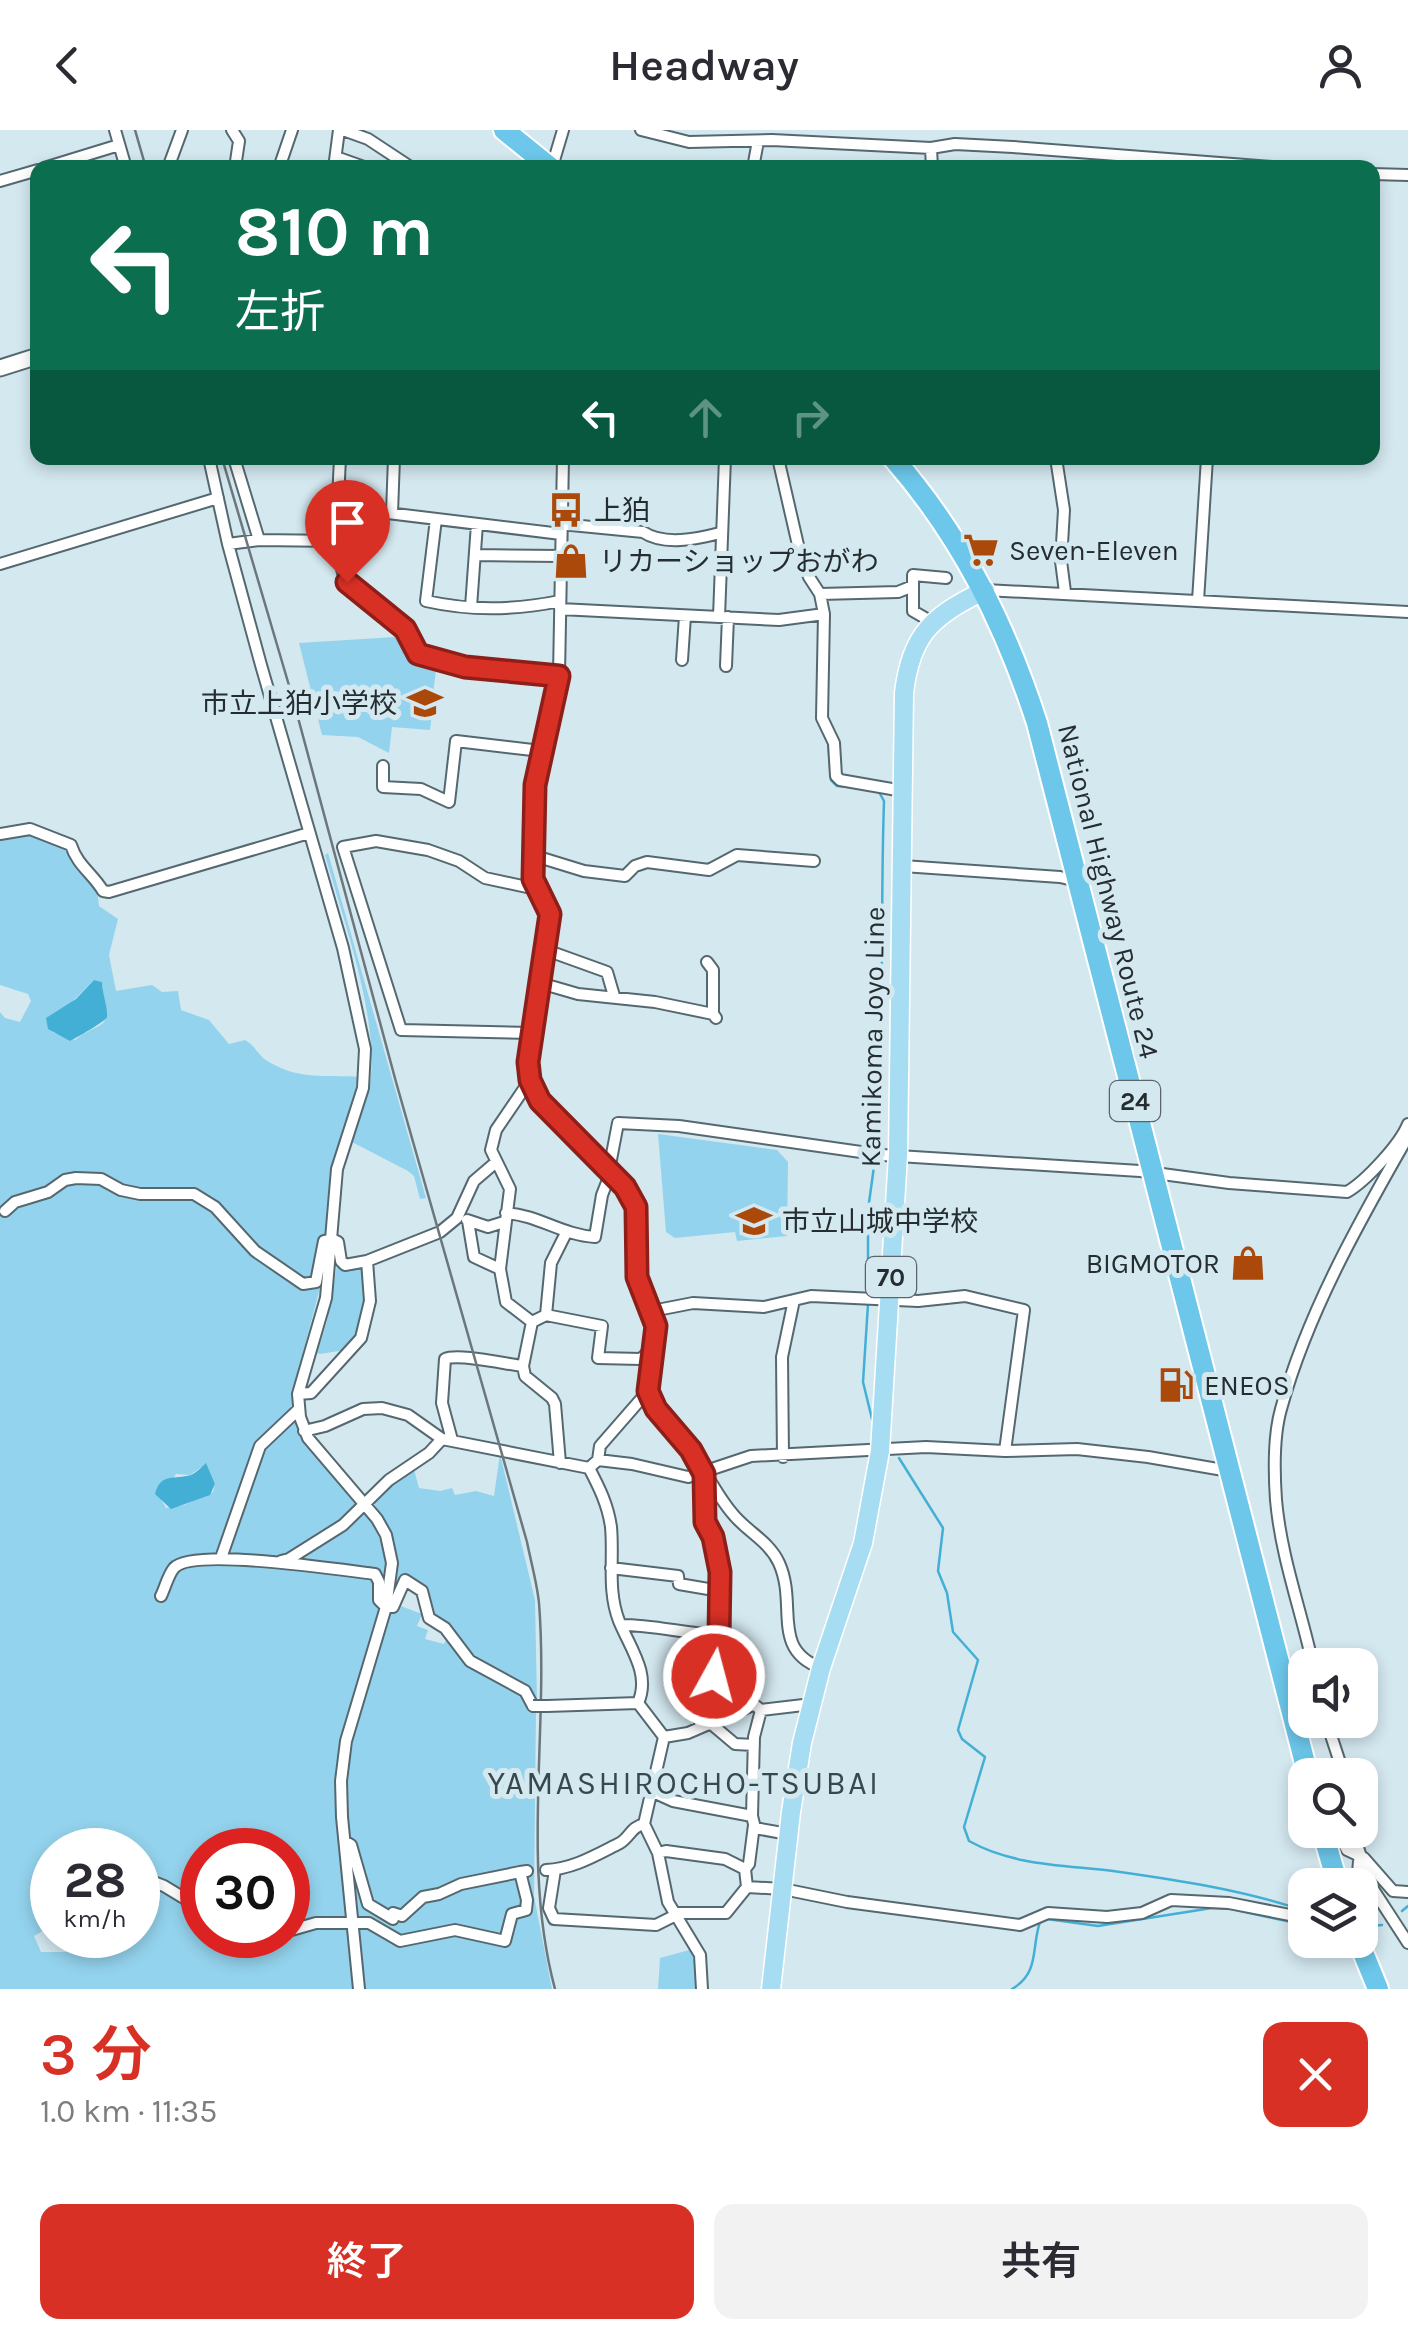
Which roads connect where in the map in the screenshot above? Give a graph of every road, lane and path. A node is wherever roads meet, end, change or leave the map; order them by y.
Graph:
1 (115, 130) edge
2 (182, 130) edge
3 (232, 130) edge
4 (292, 130) edge
5 (341, 130) edge
6 (504, 130) edge
7 (563, 130) edge
8 (641, 130) edge
9 (730, 135) edge
10 (806, 136) edge
11 (758, 141) junction
12 (120, 145) junction
13 (931, 148) junction
14 (68, 160) edge
15 (124, 160) edge
16 (171, 160) edge
17 (236, 160) edge
18 (282, 160) edge
19 (335, 160) edge
20 (400, 160) edge
21 (541, 160) edge
22 (554, 160) edge
23 (754, 160) edge
24 (932, 160) edge
25 (1172, 160) edge
26 (30, 171) edge
27 (1380, 174) edge
28 (1408, 174) edge
29 (0, 181) edge
30 (30, 359) edge
31 (0, 368) edge
32 (211, 465) edge
33 (236, 465) edge
34 (340, 465) edge
35 (394, 465) edge
36 (563, 465) edge
37 (724, 465) edge
38 (780, 465) edge
39 (897, 465) edge
40 (1057, 465) edge
41 (1207, 465) edge
42 (218, 498) junction
43 (338, 506) junction
44 (392, 513) junction
45 (436, 519) junction
46 (476, 524) junction
47 (561, 529) junction
48 (720, 533) junction
49 (259, 540) junction
50 (338, 540) junction
51 (228, 544) junction
52 (476, 555) junction
53 (560, 556) junction
54 (0, 564) edge
55 (946, 578) dead end
56 (913, 586) junction
57 (985, 590) junction
58 (1065, 592) junction
59 (820, 594) junction
60 (1198, 600) junction
61 (560, 605) junction
62 (471, 607) junction
63 (1408, 612) edge
64 (824, 614) junction
65 (685, 616) junction
66 (723, 617) junction
67 (932, 622) junction
68 (682, 660) dead end
69 (726, 666) dead end
70 (559, 676) junction
71 (541, 751) junction
72 (383, 766) dead end
73 (903, 791) junction
74 (310, 833) junction
75 (0, 834) edge
76 (532, 855) junction
77 (814, 861) dead end
78 (903, 866) junction
79 (1078, 881) junction
80 (536, 888) junction
81 (546, 950) junction
82 (707, 962) dead end
83 (540, 983) junction
84 (614, 996) junction
85 (532, 1033) junction
86 (530, 1080) junction
87 (1407, 1134) edge
88 (883, 1154) junction
89 (495, 1164) junction
90 (610, 1171) junction
91 (1153, 1174) junction
92 (4, 1211) dead end
93 (464, 1217) junction
94 (505, 1218) junction
95 (566, 1233) junction
96 (332, 1239) junction
97 (367, 1260) junction
98 (500, 1270) junction
99 (874, 1299) junction
100 (794, 1300) junction
101 (652, 1311) junction
102 (546, 1315) junction
103 (532, 1322) junction
104 (653, 1347) junction
105 (523, 1366) junction
106 (648, 1391) junction
107 (298, 1394) junction
108 (299, 1410) junction
109 (304, 1431) junction
110 (447, 1439) junction
111 (880, 1451) junction
112 (1005, 1451) junction
113 (783, 1457) junction
114 (560, 1462) junction
115 (594, 1464) junction
116 (1230, 1472) junction
117 (704, 1474) junction
118 (363, 1504) junction
119 (221, 1558) junction
120 (269, 1563) junction
121 (611, 1568) junction
122 (720, 1591) junction
123 (161, 1596) dead end
124 (386, 1607) junction
125 (622, 1626) junction
126 (719, 1635) junction
127 (1309, 1648) edge
128 (821, 1668) junction
129 (714, 1676) junction
130 (638, 1703) junction
131 (812, 1704) junction
132 (757, 1708) junction
133 (705, 1724) junction
134 (664, 1737) junction
135 (754, 1745) junction
136 (1304, 1758) edge
137 (653, 1792) junction
138 (753, 1820) junction
139 (644, 1824) junction
140 (788, 1834) junction
141 (344, 1842) junction
142 (1345, 1848) edge
143 (1357, 1848) edge
144 (658, 1854) junction
145 (1359, 1856) junction
146 (1358, 1868) edge
147 (744, 1869) junction
148 (747, 1887) junction
149 (783, 1888) junction
150 (1408, 1892) edge
151 (675, 1912) junction
152 (1288, 1913) edge
153 (352, 1923) junction
154 (310, 1925) edge
155 (1408, 1943) edge
156 (1365, 1958) edge
157 (359, 1989) edge
158 (702, 1989) edge
159 (771, 1989) edge
160 (1378, 1989) edge

1 - 12 street
2 - 16 street
3 - 17 street
4 - 18 street
5 - 19 street
5 - 20 street
6 - 21 highway
7 - 22 street
8 - 9 street
9 - 11 street
10 - 11 street
10 - 13 street
11 - 23 street
12 - 14 street
12 - 15 street
13 - 24 street
13 - 25 street
26 - 29 street
27 - 28 street
30 - 31 street
32 - 42 street
33 - 49 street
34 - 43 street
35 - 44 street
36 - 47 street
37 - 48 street
38 - 59 street
39 - 57 highway, National Highway Route 24 / 24
40 - 58 street
41 - 60 street
42 - 51 street
42 - 54 street
43 - 44 street
43 - 50 street
44 - 45 street
45 - 46 street
45 - 62 street
46 - 47 street
46 - 52 street
47 - 48 street
47 - 53 street
48 - 66 street
49 - 50 street
49 - 51 street
50 - 70 street
51 - 74 street
52 - 53 street
52 - 62 street
53 - 61 street
55 - 56 street
56 - 59 street
56 - 67 street
57 - 58 street
57 - 67 main road, Kamikoma Joyo Line / 70
57 - 79 highway, National Highway Route 24 / 24
58 - 60 street
59 - 64 street
60 - 63 street
61 - 62 street
61 - 65 street
61 - 70 street
64 - 66 street
64 - 73 street
65 - 66 street
65 - 68 street
66 - 69 street
67 - 73 main road, Kamikoma Joyo Line / 70
70 - 71 street
71 - 72 street
71 - 76 street
73 - 78 main road, Kamikoma Joyo Line / 70
74 - 75 street
74 - 96 street
76 - 77 street
76 - 80 street
78 - 79 street
78 - 88 main road, Kamikoma Joyo Line / 70
79 - 91 highway, National Highway Route 24 / 24
80 - 81 street
80 - 85 street
81 - 83 street
81 - 84 street
82 - 84 street
83 - 84 street
83 - 85 street
85 - 86 street
86 - 89 street
86 - 90 street
87 - 91 street
87 - 127 street
88 - 90 street
88 - 91 street
88 - 99 main road, Kamikoma Joyo Line / 70
89 - 93 street
89 - 94 street
90 - 95 street
90 - 101 street
91 - 116 highway, National Highway Route 24 / 24
92 - 96 street
93 - 94 street
93 - 97 street
93 - 98 street
94 - 95 street
94 - 98 street
95 - 102 street
96 - 97 street
96 - 107 street
97 - 107 street
98 - 103 street
99 - 100 street
99 - 111 main road, Kamikoma Joyo Line / 70
99 - 112 street
100 - 101 street
100 - 113 street
101 - 104 street
102 - 103 street
102 - 104 street
103 - 105 street
104 - 106 street
105 - 110 street
105 - 114 street
106 - 115 street
106 - 117 street
107 - 108 street
108 - 109 street
108 - 119 street
109 - 110 street
109 - 118 street
110 - 114 street
110 - 118 street
111 - 112 street
111 - 113 street
111 - 128 main road, Kamikoma Joyo Line / 70
112 - 116 street
113 - 117 street
114 - 115 street
115 - 117 street
115 - 121 street
116 - 136 highway, National Highway Route 24 / 24
117 - 122 street
117 - 128 street
118 - 120 street
118 - 124 street
119 - 120 street
119 - 123 street
120 - 124 street
121 - 122 street
121 - 125 street
122 - 126 street
124 - 130 street, bridge
124 - 141 street
125 - 126 street
125 - 130 street
126 - 129 street
128 - 131 main road, Kamikoma Joyo Line / 70
129 - 132 street
129 - 133 street
130 - 134 street
131 - 132 street
131 - 140 main road, Kamikoma Joyo Line / 70
132 - 133 street
132 - 135 street
133 - 134 street
133 - 135 street
134 - 137 street
135 - 138 street
137 - 138 street
137 - 139 street
138 - 140 street
138 - 147 street
139 - 144 street
139 - 151 street
140 - 149 main road, Kamikoma Joyo Line / 70
141 - 153 street
141 - 153 street
142 - 145 street
143 - 145 street
144 - 147 street
144 - 151 street
145 - 146 street
145 - 150 street
145 - 155 street
147 - 148 street
148 - 149 street
148 - 151 street
149 - 152 street
149 - 159 main road, Kamikoma Joyo Line / 70
151 - 158 street
153 - 154 street
153 - 157 street
156 - 160 highway

